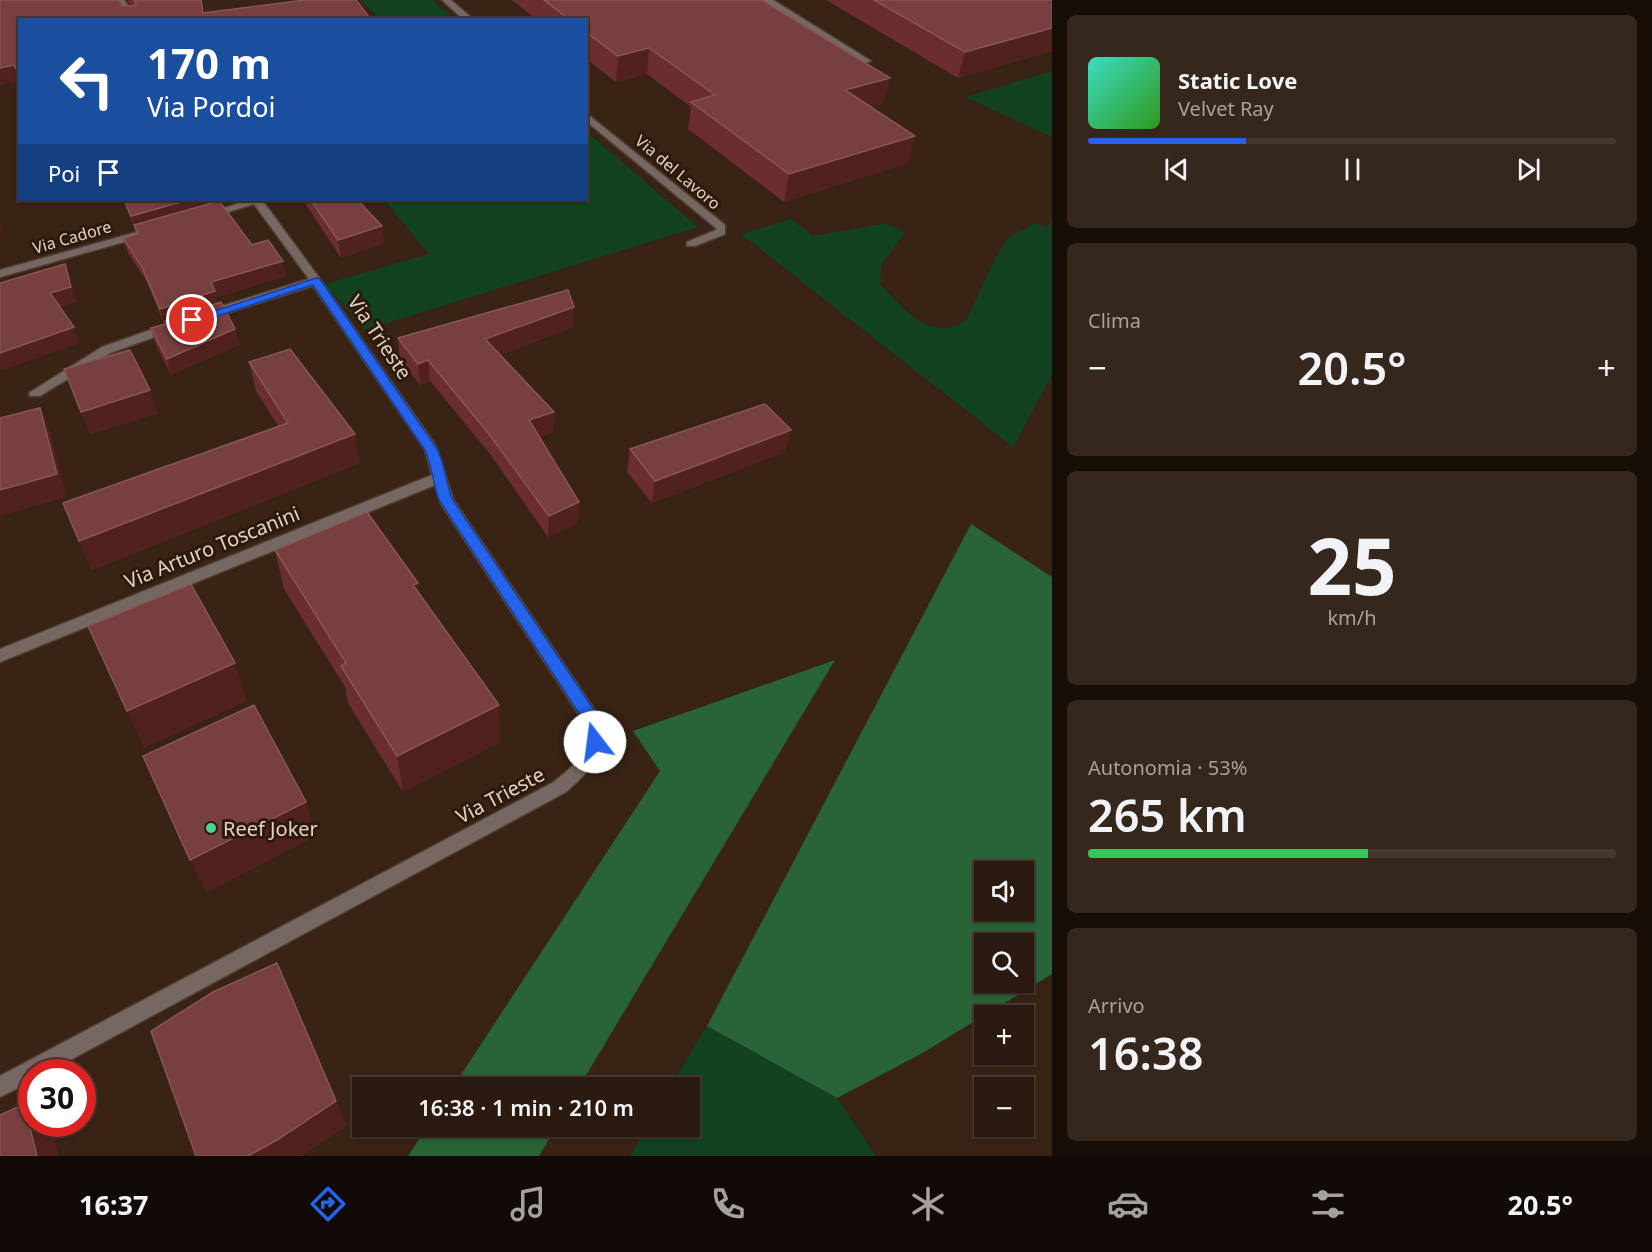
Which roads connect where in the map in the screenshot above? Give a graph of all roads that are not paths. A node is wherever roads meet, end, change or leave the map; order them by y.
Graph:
1 (120, 0) edge
2 (446, 0) edge
3 (767, 0) edge
4 (133, 18) edge
5 (468, 18) edge
6 (867, 61) edge
7 (588, 118) edge
8 (253, 201) edge
9 (257, 201) edge
10 (191, 219) edge
11 (158, 229) edge
12 (691, 244) dead end
13 (0, 274) edge
14 (316, 281) junction
15 (35, 393) dead end
16 (439, 478) junction
17 (0, 656) edge
18 (0, 1087) edge

1 - 4 street
2 - 5 street
3 - 6 street
7 - 12 street, Via del Lavoro
8 - 10 street
9 - 14 street, Via Trieste
11 - 13 street, Via Cadore
14 - 15 street
14 - 16 street, Via Trieste
16 - 17 street, Via Arturo Toscanini
16 - 18 street, Via Trieste

